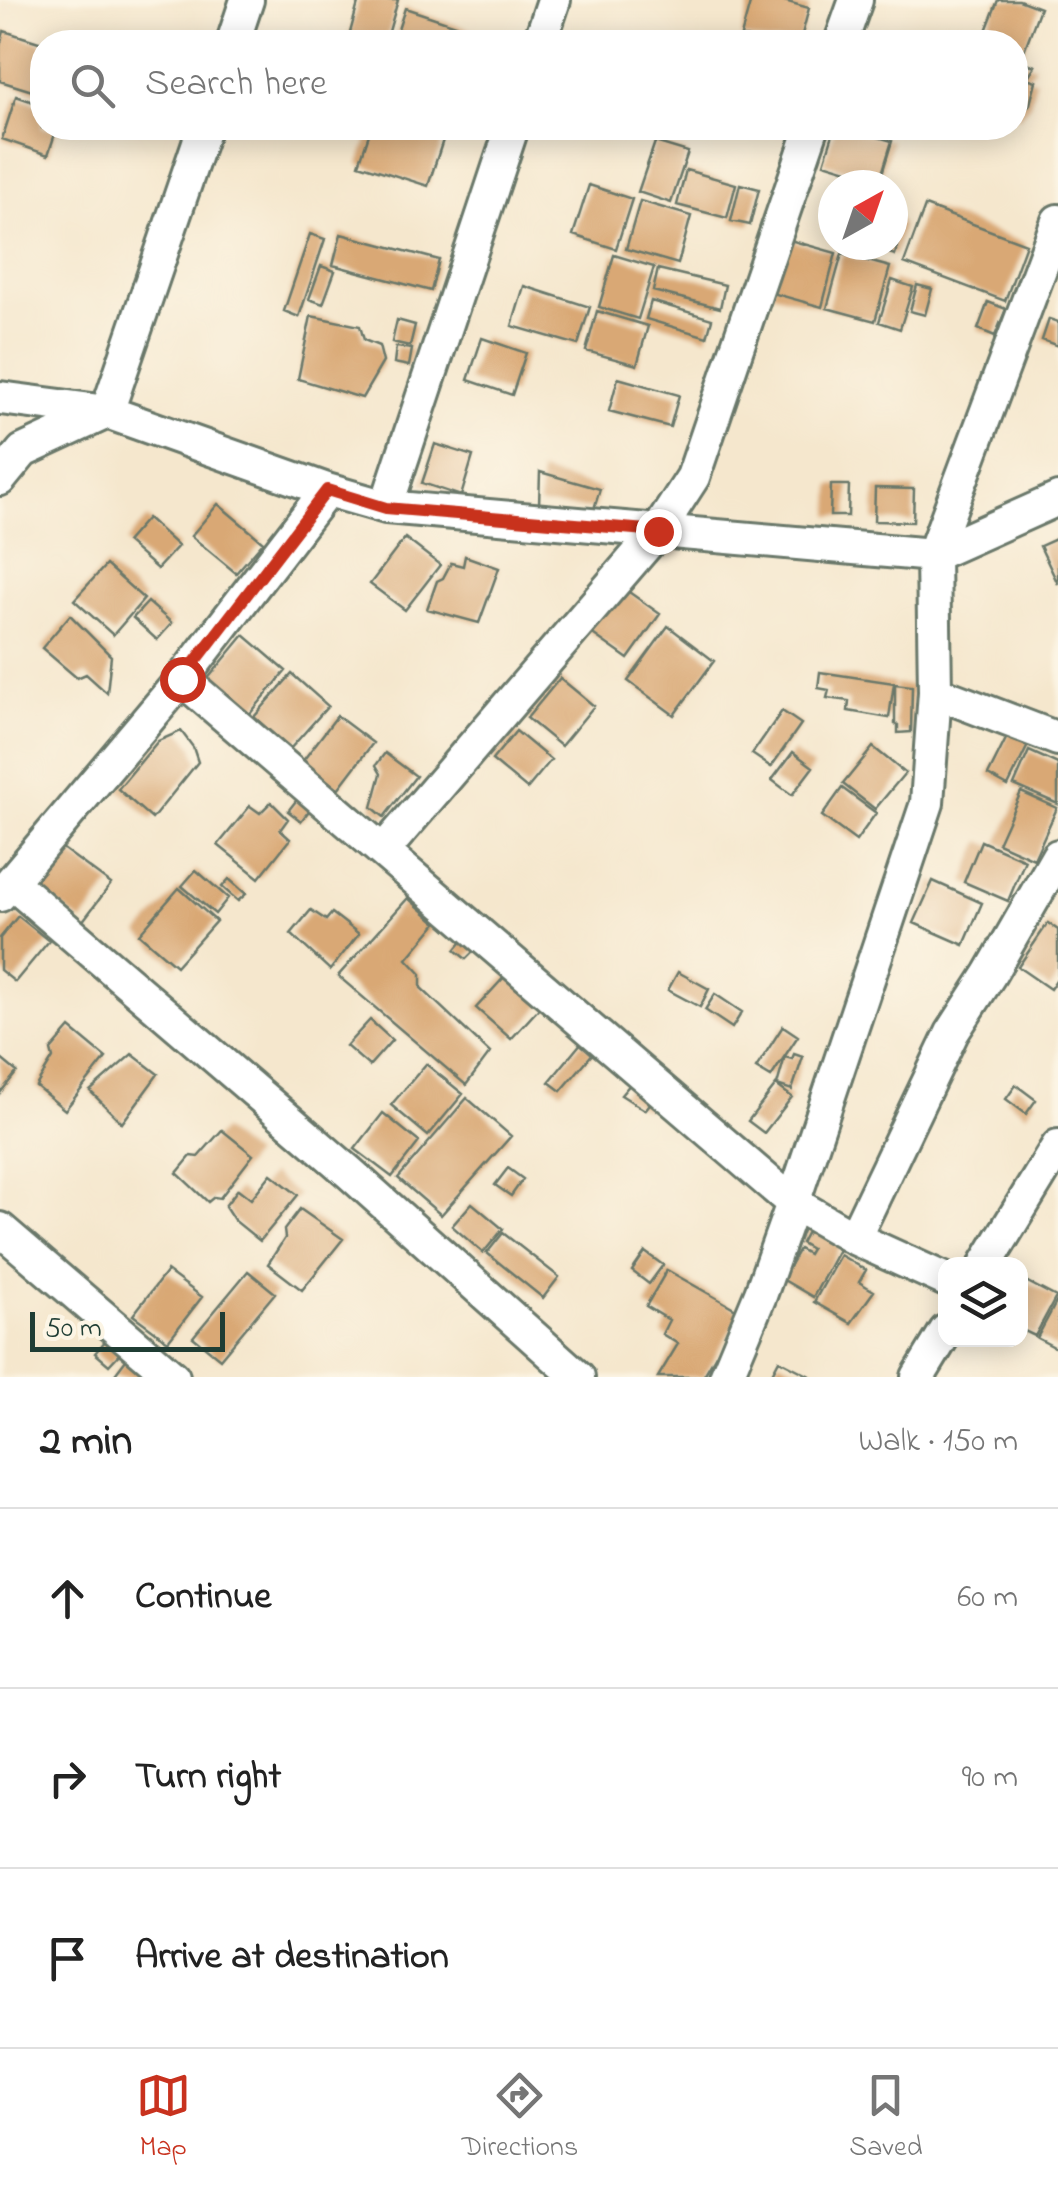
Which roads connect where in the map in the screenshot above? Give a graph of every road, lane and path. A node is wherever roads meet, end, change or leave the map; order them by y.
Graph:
1 (247, 0) edge
2 (554, 0) edge
3 (856, 0) edge
4 (236, 30) edge
5 (544, 30) edge
6 (845, 30) edge
7 (200, 140) edge
8 (508, 140) edge
9 (808, 140) edge
10 (1058, 221) edge
11 (0, 398) edge
12 (107, 412) junction
13 (0, 479) edge
14 (327, 490) junction
15 (1058, 500) edge
16 (386, 508) junction
17 (658, 531) junction
18 (933, 554) junction
19 (182, 679) junction
20 (935, 692) junction
21 (1058, 739) edge
22 (383, 851) junction
23 (1058, 856) edge
24 (5, 888) edge
25 (1058, 1146) edge
26 (793, 1203) junction
27 (0, 1229) edge
28 (854, 1238) junction
29 (990, 1257) edge
30 (938, 1276) edge
31 (938, 1344) edge
32 (173, 1377) edge
33 (578, 1377) edge
34 (726, 1377) edge
35 (918, 1377) edge

1 - 4 street
2 - 5 street
3 - 6 street
7 - 12 street
8 - 16 street
9 - 17 street
10 - 18 street
11 - 12 street
12 - 13 street
12 - 14 street
14 - 16 street
14 - 19 street
15 - 18 street
16 - 17 street
17 - 18 street
17 - 22 street
18 - 20 street
19 - 22 street
19 - 24 street
20 - 21 street
20 - 26 street
22 - 26 street
23 - 28 street
24 - 33 street
25 - 29 street
26 - 28 street
26 - 34 street
27 - 32 street
28 - 30 street
31 - 35 street

